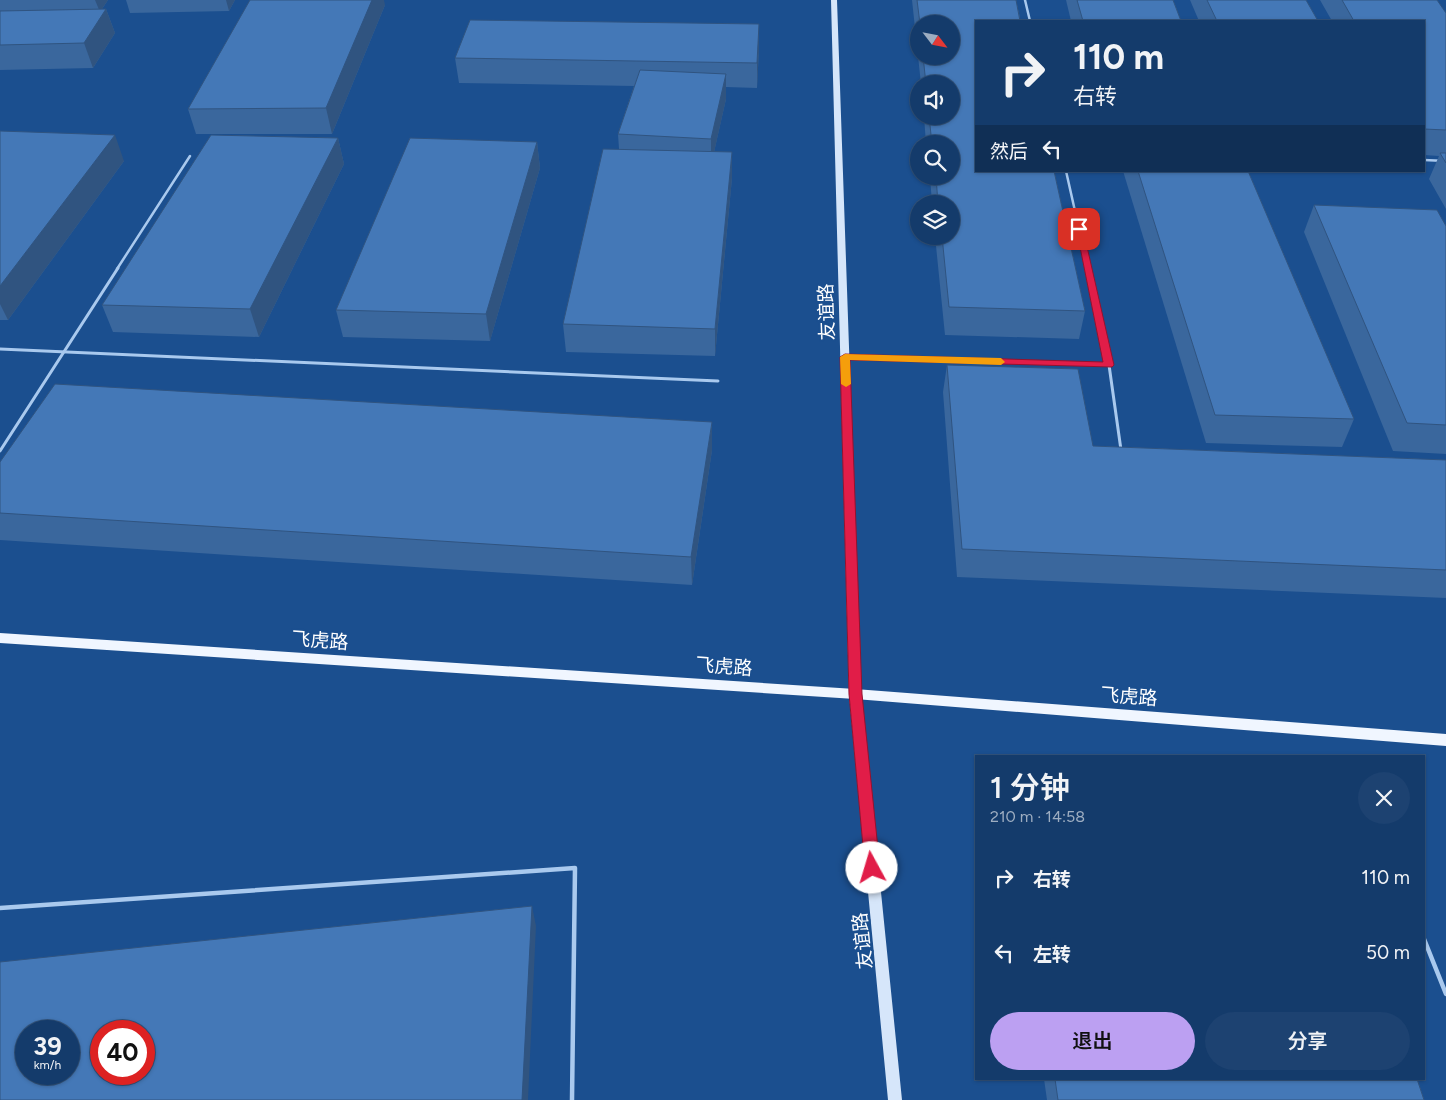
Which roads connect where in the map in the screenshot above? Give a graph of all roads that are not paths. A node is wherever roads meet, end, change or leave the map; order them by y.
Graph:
1 (834, 0) edge
2 (1025, 0) edge
3 (1030, 20) edge
4 (190, 156) dead end
5 (1425, 160) edge
6 (1446, 161) edge
7 (1066, 172) edge
8 (0, 349) edge
9 (64, 352) junction
10 (845, 357) junction
11 (1109, 365) junction
12 (718, 380) dead end
13 (1130, 450) edge
14 (0, 451) edge
15 (0, 638) edge
16 (855, 694) junction
17 (1446, 740) edge
18 (0, 908) edge
19 (1425, 942) edge
20 (1446, 994) edge
21 (572, 1100) edge
22 (895, 1100) edge

1 - 10 street, 友谊路
2 - 3 lane
4 - 9 lane
5 - 6 lane
7 - 11 lane
8 - 9 lane
9 - 12 lane
9 - 14 lane
10 - 11 lane
10 - 16 street, 友谊路
11 - 13 lane
15 - 16 main road, 飞虎路
16 - 17 main road, 飞虎路
16 - 22 street, 友谊路
18 - 21 lane
19 - 20 lane

